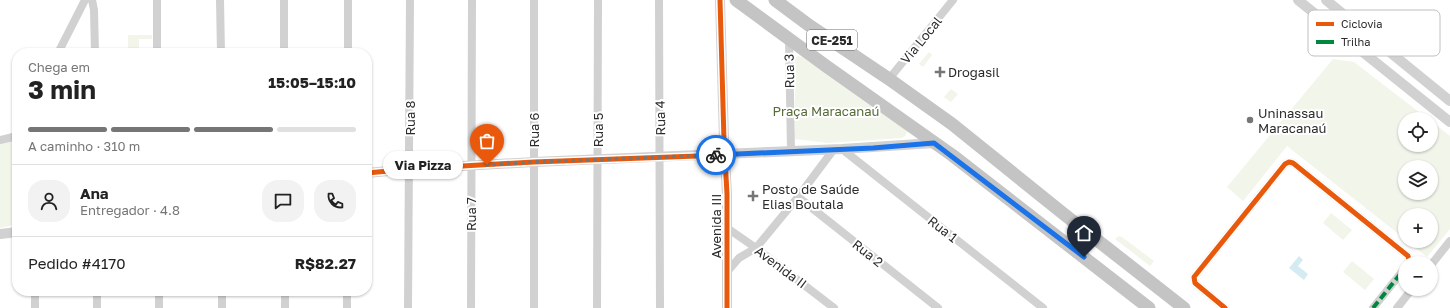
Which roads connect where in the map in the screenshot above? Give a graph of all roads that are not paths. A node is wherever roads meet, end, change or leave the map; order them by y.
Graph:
1 (85, 0) edge
2 (92, 0) edge
3 (157, 0) edge
4 (220, 0) edge
5 (284, 0) edge
6 (348, 0) edge
7 (410, 0) edge
8 (472, 0) edge
9 (534, 0) edge
10 (598, 0) edge
11 (659, 0) edge
12 (720, 0) edge
13 (736, 0) edge
14 (775, 0) edge
15 (953, 0) edge
16 (1298, 0) edge
17 (1326, 0) edge
18 (1310, 10) edge
19 (1338, 10) edge
20 (789, 39) junction
21 (61, 48) edge
22 (95, 48) edge
23 (157, 48) edge
24 (221, 48) edge
25 (284, 48) edge
26 (348, 48) edge
27 (1368, 56) edge
28 (1395, 56) edge
29 (889, 79) junction
30 (1450, 101) edge
31 (1450, 122) edge
32 (12, 137) edge
33 (0, 140) edge
34 (934, 143) junction
35 (838, 149) junction
36 (791, 151) junction
37 (725, 155) junction
38 (660, 157) junction
39 (598, 160) junction
40 (534, 162) junction
41 (472, 166) junction
42 (410, 169) junction
43 (372, 173) edge
44 (798, 197) junction
45 (1044, 198) junction
46 (1065, 215) junction
47 (1029, 216) junction
48 (727, 228) junction
49 (1052, 232) junction
50 (12, 233) edge
51 (0, 234) edge
52 (1450, 241) edge
53 (756, 248) junction
54 (1408, 256) edge
55 (1438, 256) edge
56 (727, 272) junction
57 (1398, 277) edge
58 (35, 296) edge
59 (97, 296) edge
60 (159, 296) edge
61 (222, 296) edge
62 (285, 296) edge
63 (347, 296) edge
64 (1406, 296) edge
65 (36, 308) edge
66 (97, 308) edge
67 (159, 308) edge
68 (222, 308) edge
69 (285, 308) edge
70 (347, 308) edge
71 (408, 308) edge
72 (471, 308) edge
73 (534, 308) edge
74 (597, 308) edge
75 (660, 308) edge
76 (727, 308) edge
77 (834, 308) edge
78 (938, 308) edge
79 (1043, 308) edge
80 (1149, 308) edge
81 (1184, 308) edge
82 (1225, 308) edge
83 (1373, 308) edge
84 (1396, 308) edge

1 - 21 street
2 - 22 street
3 - 23 street
4 - 24 street
5 - 25 street
6 - 26 street
7 - 42 street, Rua 8
8 - 41 street, Rua 7
9 - 40 street, Rua 6
10 - 39 street, Rua 5
11 - 38 street, Rua 4
12 - 37 street, Avenida III
13 - 20 main road, CE-251
14 - 29 main road, CE-251
15 - 29 street, Via Local
16 - 18 street
17 - 19 street
20 - 34 main road, CE-251
20 - 36 street, Rua 3
27 - 31 street
28 - 30 street
29 - 45 main road, CE-251
32 - 33 street
34 - 35 street
34 - 47 main road, CE-251
35 - 36 street
35 - 44 street
35 - 79 street, Rua 1
36 - 37 street
37 - 38 street
37 - 48 street, Avenida III
38 - 39 street
38 - 75 street, Rua 4
39 - 40 street
39 - 74 street, Rua 5
40 - 41 street
40 - 73 street, Rua 6
41 - 42 street
41 - 72 street, Rua 7
42 - 43 street
42 - 71 street, Rua 8
44 - 53 street
44 - 78 street, Rua 2
45 - 46 main road, CE-251
45 - 47 main road
46 - 49 main road
46 - 81 main road, CE-251
47 - 49 main road, CE-251
48 - 53 street, Avenida II
48 - 56 street, Avenida III
49 - 80 main road, CE-251
50 - 51 street
52 - 55 street
53 - 56 street
53 - 77 street, Avenida II
54 - 82 street
56 - 76 street, Avenida III
57 - 83 street
58 - 65 street
59 - 66 street
60 - 67 street
61 - 68 street
62 - 69 street
63 - 70 street
64 - 84 street

